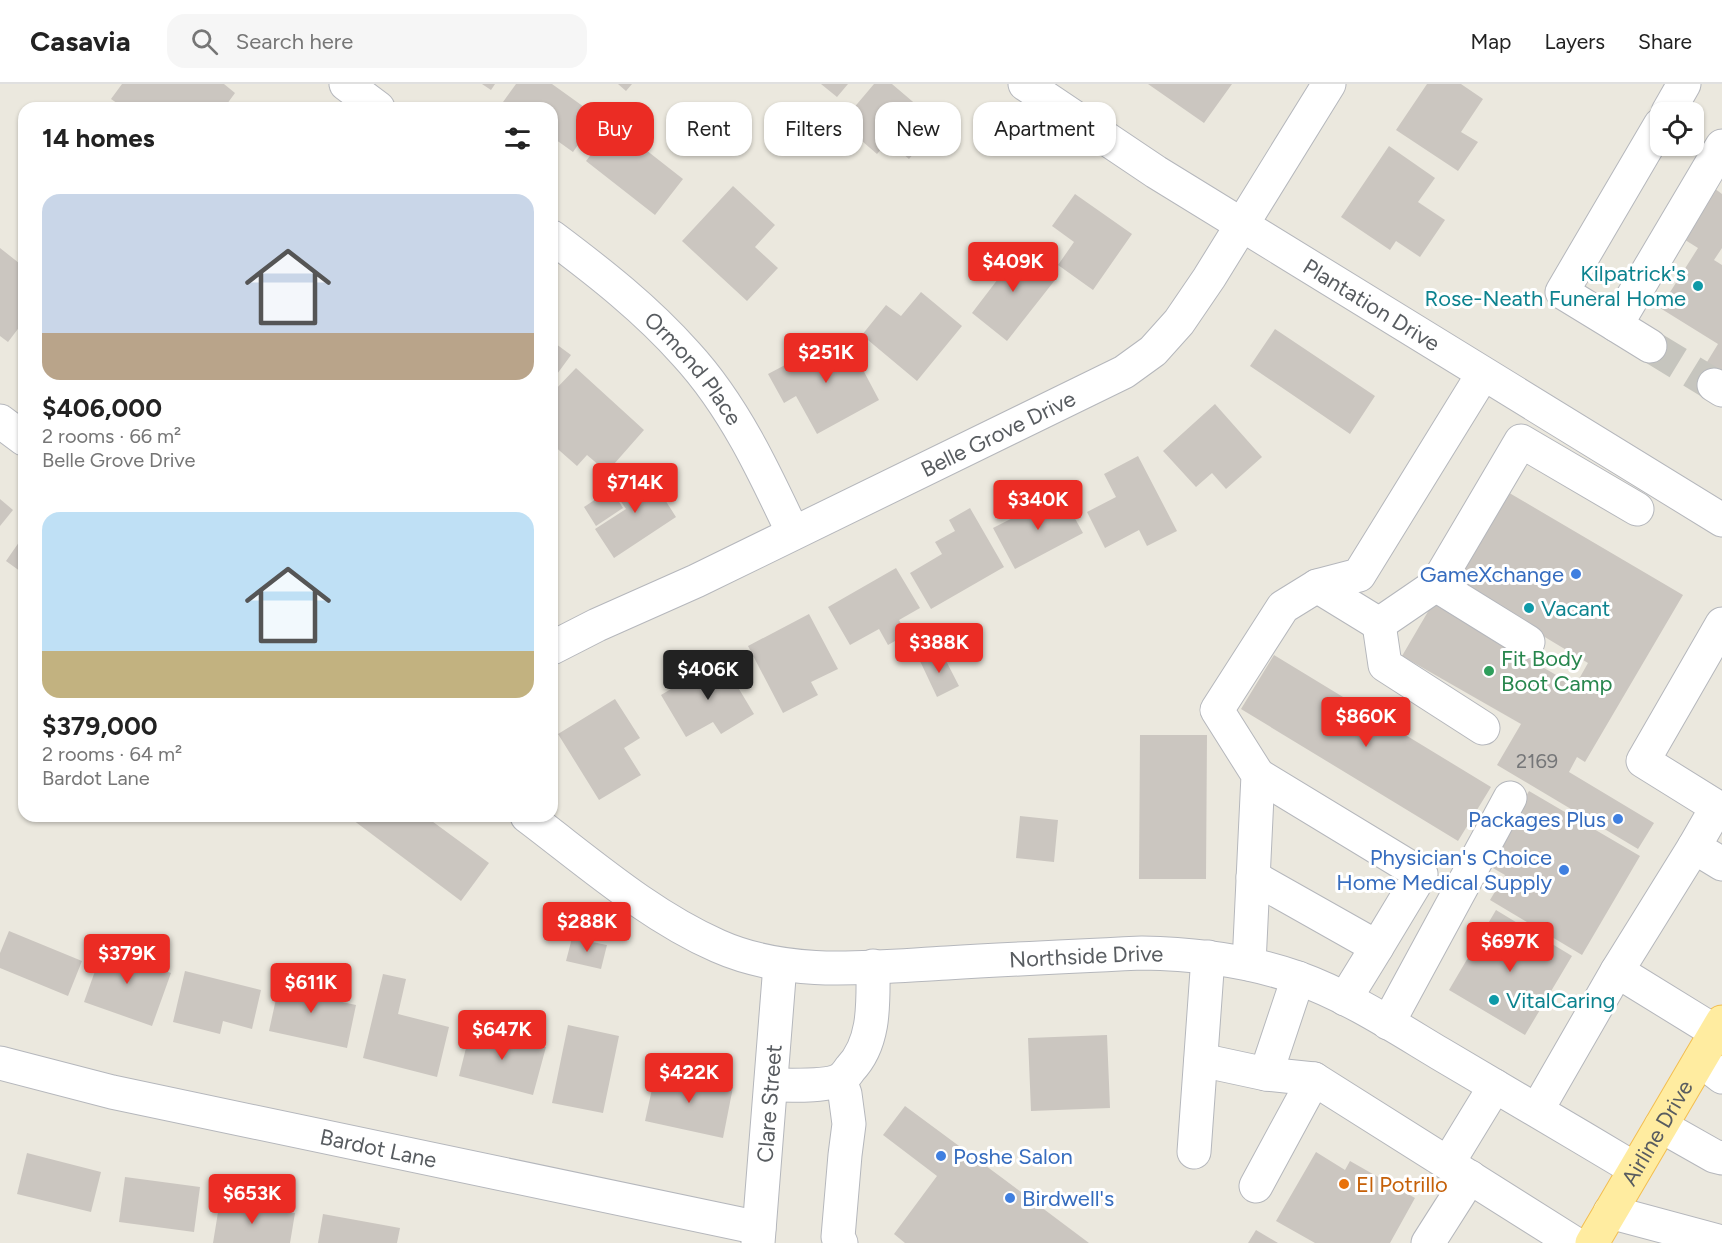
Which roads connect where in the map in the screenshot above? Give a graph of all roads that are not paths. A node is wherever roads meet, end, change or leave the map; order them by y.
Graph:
1 (346, 84) edge
2 (1025, 84) edge
3 (1329, 84) edge
4 (1684, 84) edge
5 (370, 102) edge
6 (1674, 102) edge
7 (1650, 142) edge
8 (1722, 146) edge
9 (1242, 225) junction
10 (558, 242) edge
11 (1616, 325) junction
12 (1650, 346) tunnel mouth
13 (1483, 374) junction
14 (0, 421) edge
15 (18, 434) edge
16 (1609, 450) junction
17 (1591, 481) junction
18 (1637, 510) dead end
19 (1722, 520) edge
20 (793, 533) junction
21 (1436, 585) junction
22 (1317, 586) junction
23 (1379, 624) junction
24 (1722, 624) edge
25 (1528, 642) dead end
26 (558, 645) edge
27 (1714, 659) edge
28 (1483, 728) dead end
29 (1258, 775) junction
30 (1510, 798) dead end
31 (1719, 802) edge
32 (535, 822) edge
33 (1694, 847) junction
34 (1722, 864) edge
35 (1253, 877) junction
36 (1377, 947) junction
37 (1208, 957) junction
38 (780, 964) junction
39 (1248, 964) junction
40 (873, 966) junction
41 (1617, 971) junction
42 (1298, 978) junction
43 (1345, 999) junction
44 (1388, 1023) junction
45 (1719, 1027) edge
46 (1201, 1060) junction
47 (0, 1063) edge
48 (1711, 1069) edge
49 (1266, 1074) junction
50 (1314, 1078) junction
51 (840, 1080) junction
52 (771, 1085) junction
53 (1495, 1086) junction
54 (1537, 1110) junction
55 (1661, 1126) junction
56 (1194, 1152) dead end
57 (1722, 1158) edge
58 (1635, 1169) junction
59 (1459, 1170) junction
60 (1256, 1186) dead end
61 (1610, 1212) junction
62 (758, 1236) edge
63 (1722, 1242) edge
64 (841, 1243) edge
65 (1428, 1243) edge
66 (1574, 1243) edge
67 (1592, 1243) edge

1 - 5 street
2 - 9 street, Plantation Drive
3 - 9 street, Belle Grove Drive
4 - 6 street
7 - 11 street
8 - 11 street
9 - 13 street, Plantation Drive
9 - 20 street, Belle Grove Drive
10 - 20 street, Ormond Place
11 - 12 street
13 - 16 street, Plantation Drive
13 - 22 street
14 - 15 street
16 - 17 street
16 - 19 street, Plantation Drive
17 - 18 street
17 - 21 street
20 - 26 street, Belle Grove Drive
21 - 23 street
21 - 25 street
22 - 23 street
22 - 29 street
23 - 28 street
24 - 27 street
27 - 31 street
29 - 35 street
29 - 36 street
30 - 44 street
31 - 33 street
32 - 38 street, Northside Drive
33 - 34 street
33 - 41 street
35 - 36 street
35 - 39 street
36 - 43 street
37 - 39 street, Northside Drive
37 - 40 street, Northside Drive
37 - 46 street
38 - 40 street, Northside Drive
38 - 52 street, Clare Street
39 - 42 street, Northside Drive
40 - 51 street
41 - 45 street
41 - 54 street
42 - 43 street, Northside Drive
42 - 49 street
43 - 44 street, Northside Drive
44 - 53 street, Northside Drive
45 - 48 main road, Airline Drive
46 - 49 street
46 - 56 street
47 - 62 street, Bardot Lane
48 - 55 main road, Airline Drive
49 - 50 street
50 - 59 street
50 - 60 street
51 - 52 street
51 - 64 street
52 - 62 street, Clare Street
53 - 54 street, Northside Drive
53 - 59 street
54 - 58 street, Northside Drive
55 - 57 street
55 - 58 main road, Airline Drive
58 - 61 main road, Airline Drive
59 - 65 street
59 - 66 street
61 - 63 street
61 - 67 main road, Airline Drive

